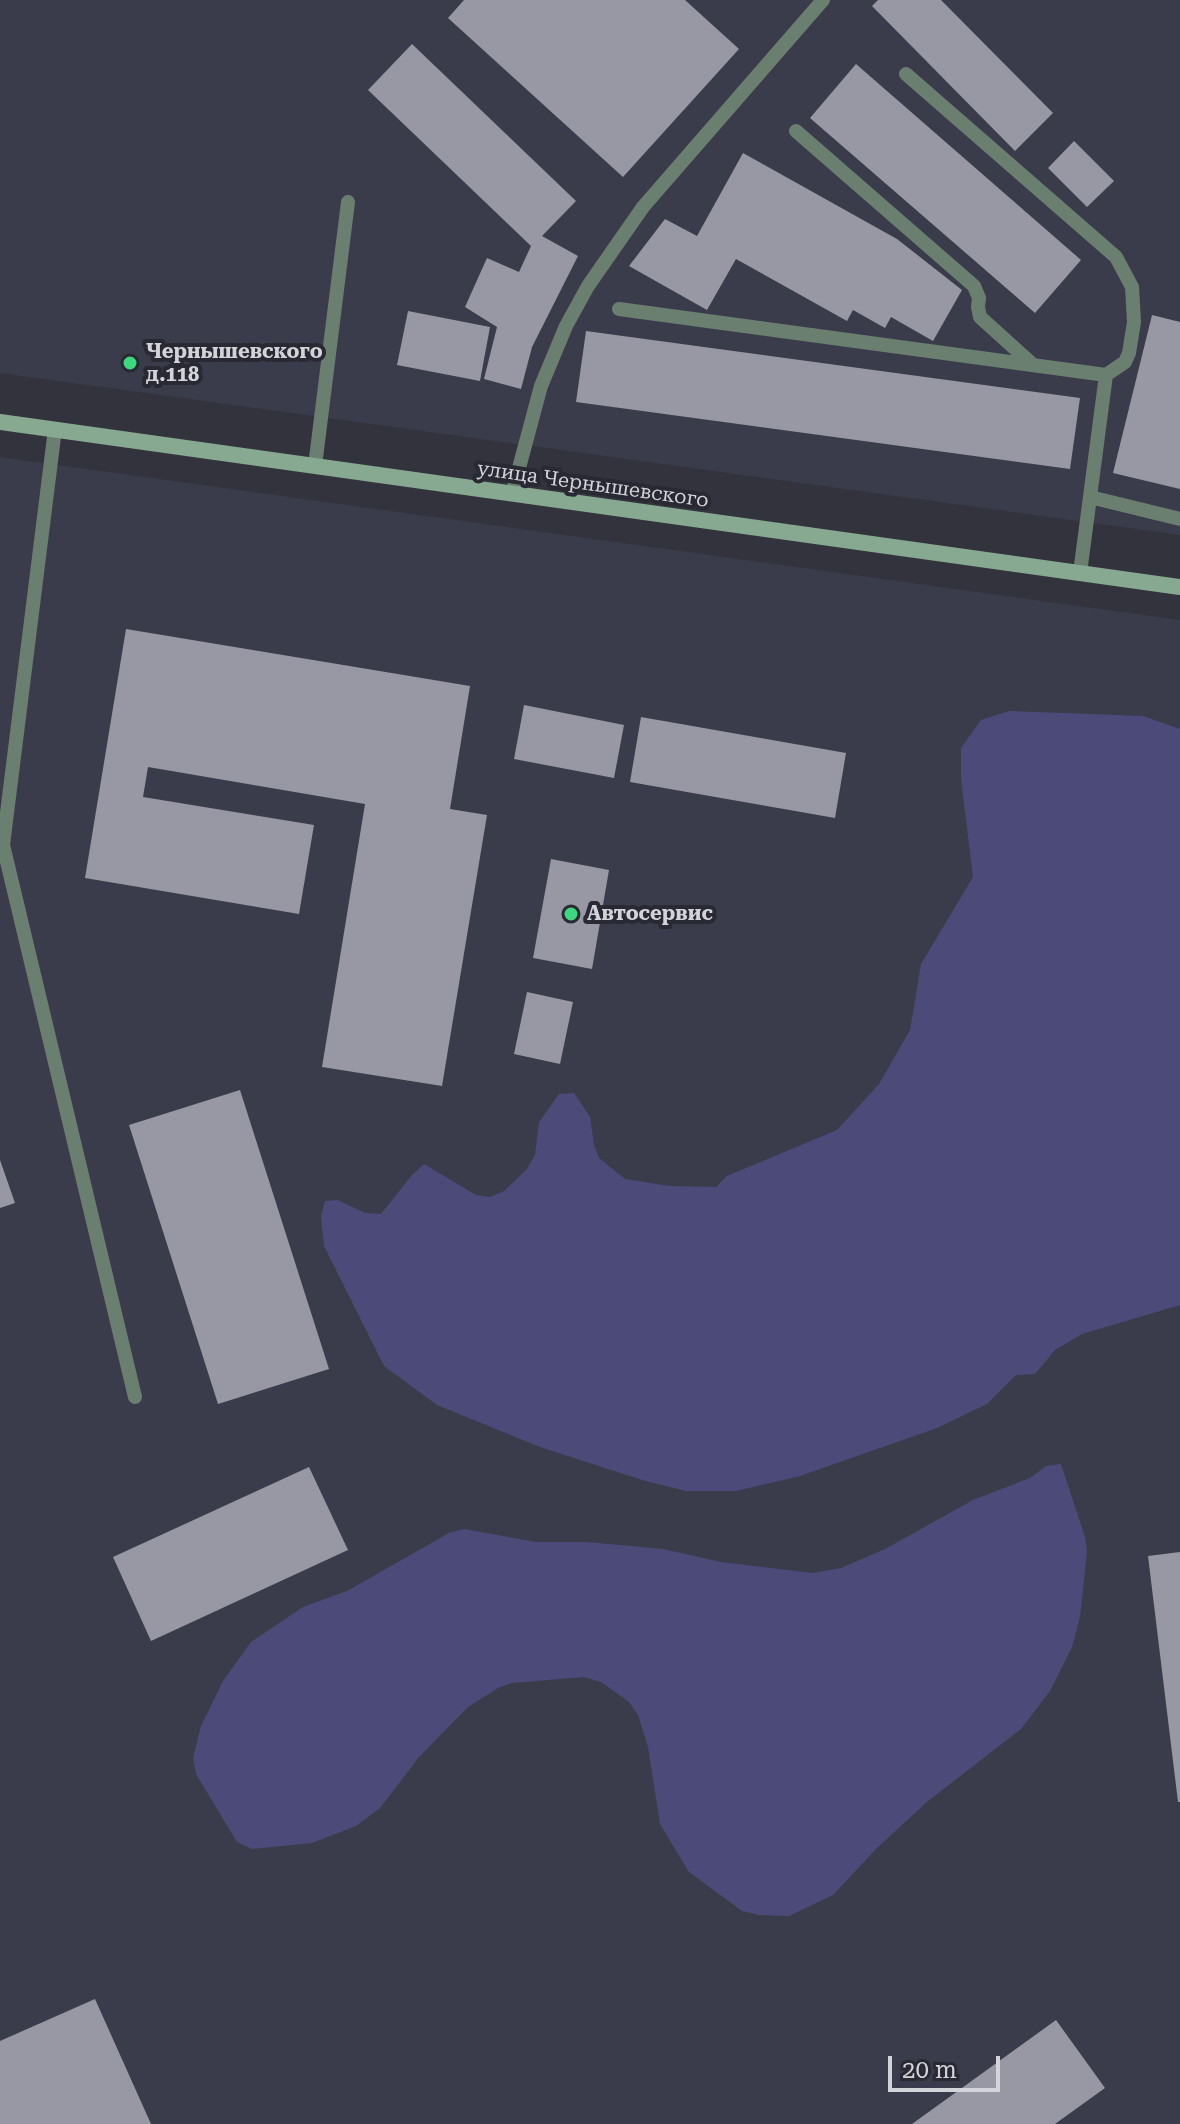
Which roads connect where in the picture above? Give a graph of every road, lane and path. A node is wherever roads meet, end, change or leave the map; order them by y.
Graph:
1 (823, 0) edge
2 (906, 74) dead end
3 (796, 131) dead end
4 (348, 202) dead end
5 (619, 309) dead end
6 (1034, 366) junction
7 (1106, 375) junction
8 (0, 422) edge
9 (55, 429) junction
10 (315, 466) junction
11 (512, 494) junction
12 (1090, 497) junction
13 (1180, 519) edge
14 (1080, 573) junction
15 (1180, 587) edge
16 (135, 1397) dead end

1 - 11 lane
2 - 7 lane
3 - 6 lane
4 - 10 lane
5 - 6 lane
6 - 7 lane
7 - 12 lane
8 - 9 main road, улица Чернышевского
9 - 10 main road, улица Чернышевского
9 - 16 lane
10 - 11 main road, улица Чернышевского
11 - 14 main road, улица Чернышевского
12 - 13 lane
12 - 14 lane
14 - 15 main road, улица Чернышевского

